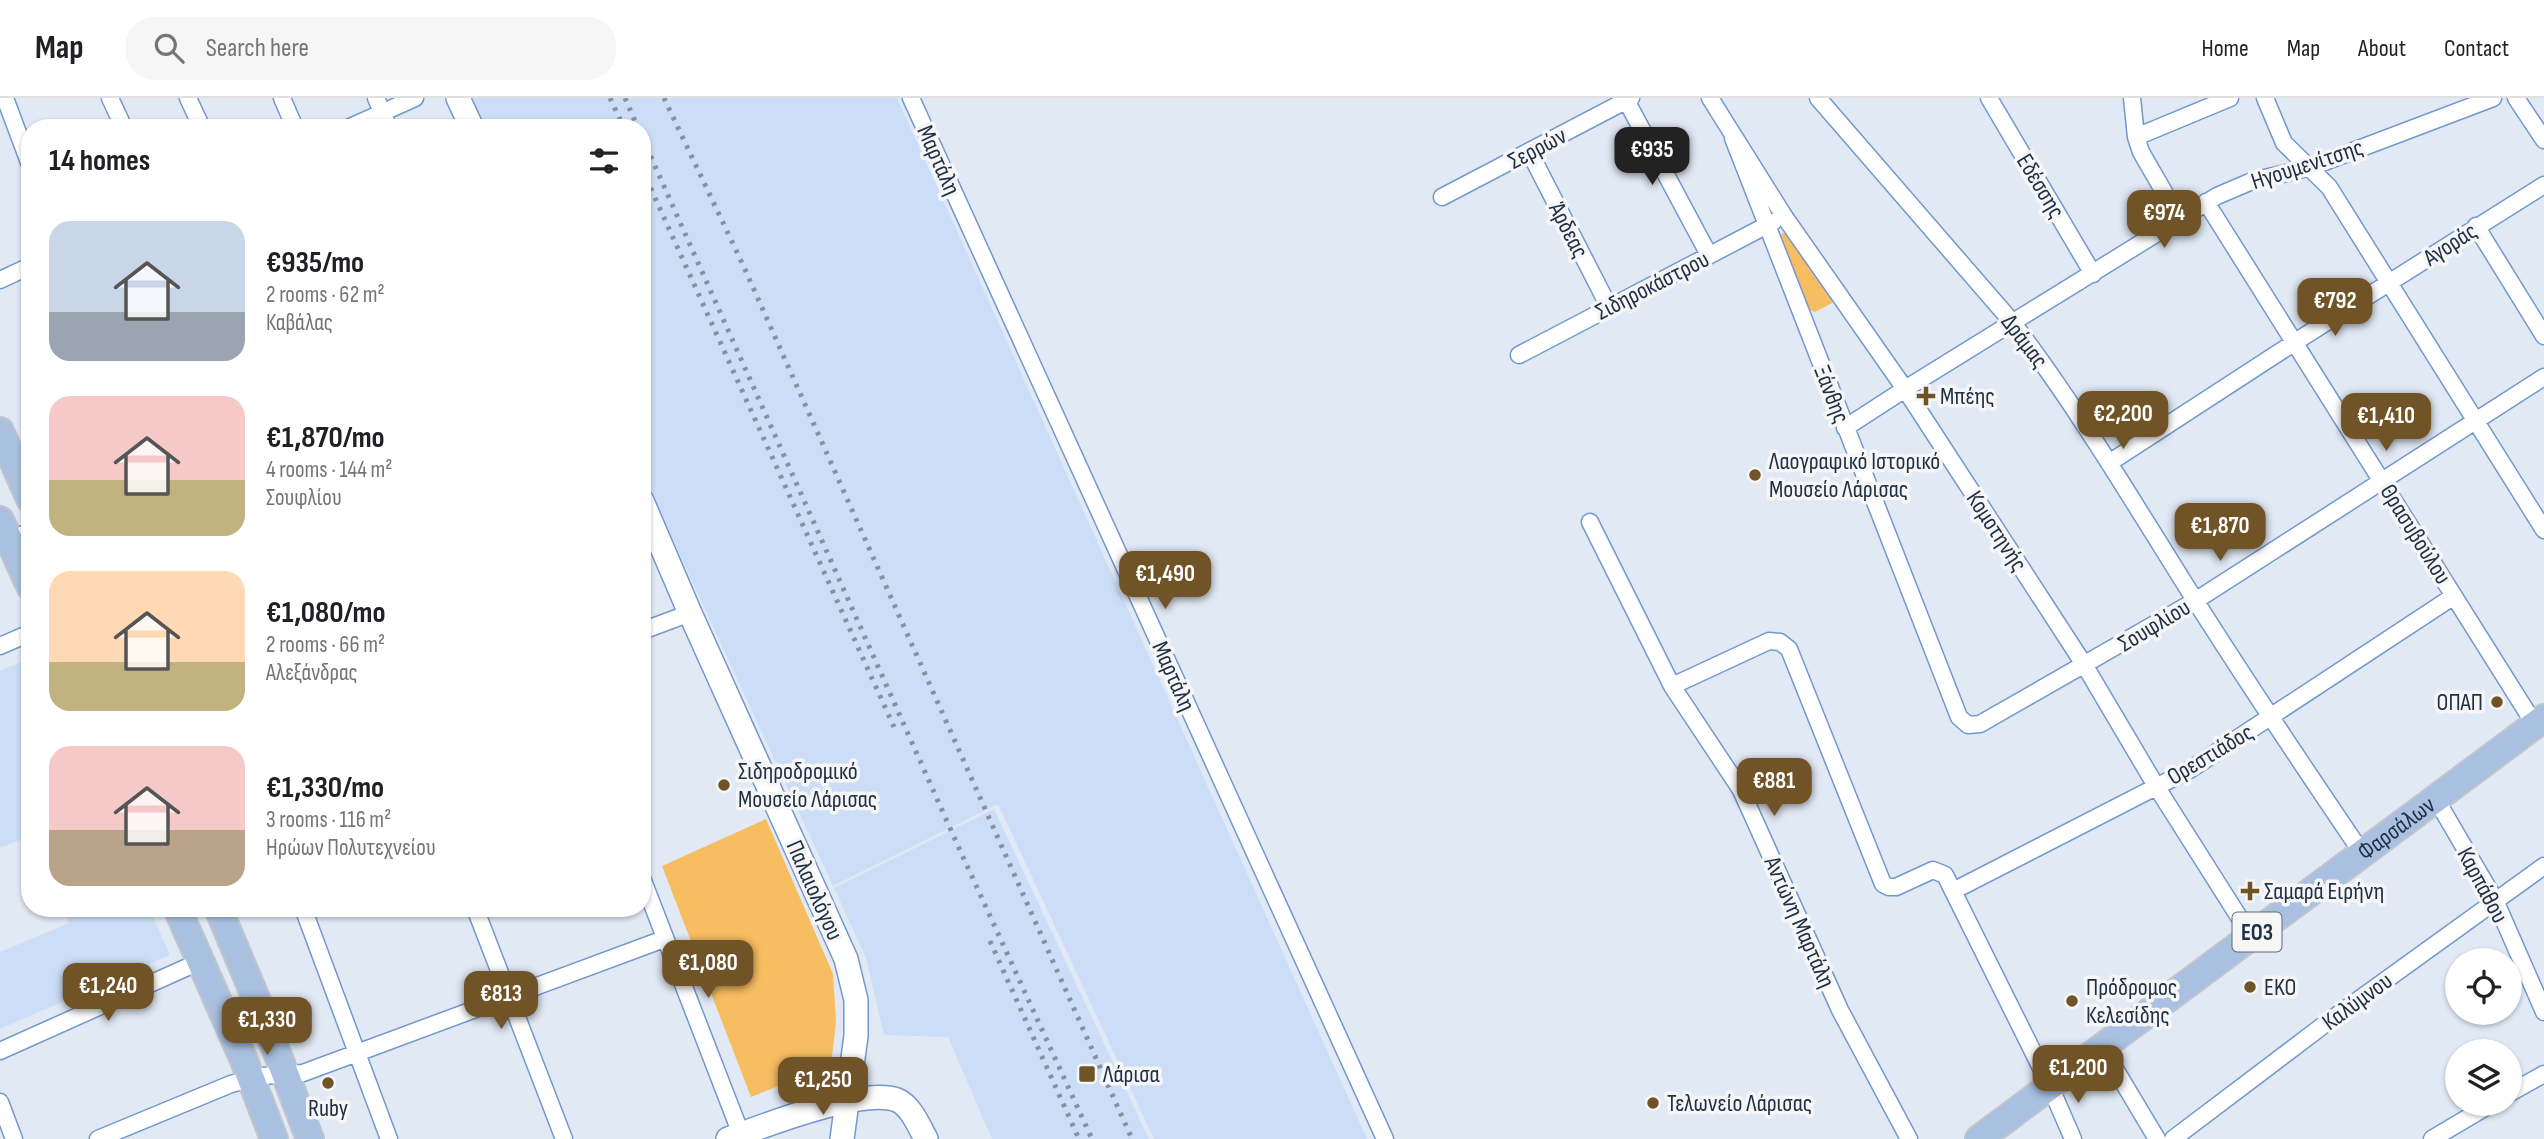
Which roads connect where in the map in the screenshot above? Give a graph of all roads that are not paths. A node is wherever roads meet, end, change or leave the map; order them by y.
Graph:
1 (5, 98) edge
2 (110, 98) edge
3 (188, 98) edge
4 (282, 98) edge
5 (415, 98) edge
6 (458, 98) edge
7 (911, 98) edge
8 (1710, 98) edge
9 (1818, 98) edge
10 (1989, 98) edge
11 (2132, 98) edge
12 (2230, 98) edge
13 (2265, 98) edge
14 (2493, 98) edge
15 (2516, 98) edge
16 (1629, 99) edge
17 (382, 113) edge
18 (120, 119) edge
19 (198, 119) edge
20 (291, 119) edge
21 (468, 119) edge
22 (2136, 137) junction
23 (1733, 138) junction
24 (2544, 140) edge
25 (21, 141) edge
26 (1530, 153) junction
27 (2311, 167) junction
28 (2544, 184) edge
29 (1442, 197) dead end
30 (2206, 202) junction
31 (1784, 216) junction
32 (2179, 218) junction
33 (1767, 226) junction
34 (2476, 226) junction
35 (1709, 255) junction
36 (21, 270) edge
37 (2093, 274) junction
38 (0, 280) edge
39 (2388, 283) junction
40 (1609, 307) junction
41 (2013, 323) junction
42 (2544, 336) edge
43 (2295, 342) junction
44 (1518, 355) dead end
45 (2544, 377) edge
46 (1905, 389) junction
47 (2476, 421) junction
48 (1845, 428) junction
49 (0, 430) edge
50 (2109, 463) junction
51 (21, 478) edge
52 (2382, 481) junction
53 (651, 522) edge
54 (1590, 522) dead end
55 (2543, 525) edge
56 (9, 533) edge
57 (21, 563) edge
58 (2454, 596) junction
59 (2195, 601) junction
60 (690, 613) junction
61 (651, 628) edge
62 (21, 637) edge
63 (0, 646) edge
64 (2085, 666) junction
65 (1672, 686) junction
66 (2270, 718) junction
67 (2540, 721) edge
68 (1968, 724) joint
69 (2156, 786) junction
70 (2435, 799) junction
71 (2362, 853) junction
72 (2544, 866) edge
73 (1953, 891) junction
74 (2495, 900) junction
75 (651, 903) edge
76 (181, 917) edge
77 (222, 917) edge
78 (306, 917) edge
79 (478, 917) edge
80 (2251, 936) junction
81 (664, 939) junction
82 (201, 961) junction
83 (508, 998) junction
84 (2544, 1012) edge
85 (2102, 1047) junction
86 (0, 1051) edge
87 (358, 1053) junction
88 (2544, 1074) edge
89 (286, 1075) junction
90 (251, 1078) junction
91 (2050, 1086) junction
92 (2522, 1086) edge
93 (0, 1102) edge
94 (847, 1102) junction
95 (2471, 1116) edge
96 (734, 1137) edge
97 (14, 1139) edge
98 (98, 1139) edge
99 (274, 1139) edge
100 (310, 1139) edge
101 (389, 1139) edge
102 (564, 1139) edge
103 (842, 1139) edge
104 (926, 1139) edge
105 (1385, 1139) edge
106 (1909, 1139) edge
107 (1979, 1139) edge
108 (2073, 1139) edge
109 (2157, 1139) edge
110 (2173, 1139) edge
111 (2432, 1139) edge

1 - 25 street
2 - 18 street
3 - 19 street
4 - 20 street
5 - 17 street
6 - 21 street
7 - 105 street, Μαρτάλη
8 - 23 street, Κομοτηνής
9 - 41 street, Δράμας
10 - 37 street, Εδέσσης
11 - 22 street
12 - 22 street
13 - 27 street
14 - 27 street, Ηγουμενίτσης
15 - 24 street
16 - 26 street, Σερρών
16 - 35 street
22 - 32 street
23 - 31 street, Κομοτηνής
23 - 33 street, Ξάνθης
26 - 29 street, Σερρών
26 - 40 street, Άρδεας
27 - 30 street, Ηγουμενίτσης
27 - 39 street
28 - 34 street, Αγοράς
30 - 32 street, Ηγουμενίτσης
30 - 43 street, Θρασυβούλου
31 - 33 street, Σιδηροκάστρου
31 - 46 street, Κομοτηνής
32 - 37 street, Ηγουμενίτσης
33 - 35 street, Σιδηροκάστρου
33 - 48 street, Ξάνθης
34 - 39 street, Αγοράς
34 - 42 street
35 - 40 street, Σιδηροκάστρου
36 - 38 street
37 - 41 street, Ηγουμενίτσης
39 - 43 street, Αγοράς
39 - 47 street
40 - 44 street, Σιδηροκάστρου
41 - 46 street, Ηγουμενίτσης
41 - 50 street, Δράμας
43 - 50 street, Αγοράς
43 - 52 street, Θρασυβούλου
45 - 47 street, Σουφλίου
46 - 48 street, Ηγουμενίτσης
46 - 64 street, Κομοτηνής
47 - 52 street, Σουφλίου
47 - 55 street
48 - 68 street, Ξάνθης
49 - 51 main road
50 - 59 street, Δράμας
52 - 58 street, Θρασυβούλου
52 - 59 street, Σουφλίου
53 - 60 street, Παλαιολόγου
54 - 65 street, Αντώνη Μαρτάλη
56 - 57 main road
58 - 66 street, Ορεστιάδος
58 - 67 street, Θρασυβούλου
59 - 64 street, Σουφλίου
59 - 66 street, Δράμας
60 - 61 street
60 - 94 street, Παλαιολόγου
62 - 63 street
64 - 68 street, Σουφλίου
64 - 69 street, Κομοτηνής
65 - 73 street
65 - 106 street, Αντώνη Μαρτάλη
66 - 69 street, Ορεστιάδος
66 - 71 street, Δράμας
67 - 70 main road, Φαρσάλων / ΕΟ3
69 - 73 street, Ορεστιάδος
69 - 80 street, Κομοτηνής
70 - 71 main road, Φαρσάλων / ΕΟ3
70 - 74 street, Καρπάθου
71 - 80 main road, Φαρσάλων / ΕΟ3
72 - 74 street, Καλύμνου
73 - 91 street
74 - 84 street, Καρπάθου
74 - 110 street, Καλύμνου
75 - 81 street
76 - 82 main road
77 - 89 main road
78 - 87 street
79 - 83 street
80 - 85 main road, Φαρσάλων / ΕΟ3
81 - 83 street
81 - 96 street
82 - 86 street
82 - 90 main road
83 - 87 street
83 - 102 street
85 - 91 main road, Φαρσάλων / ΕΟ3
85 - 109 street
87 - 89 street
87 - 101 street
88 - 92 street
89 - 90 street
89 - 100 main road
90 - 98 street
90 - 99 main road
91 - 107 main road, Φαρσάλων / ΕΟ3
91 - 108 street
93 - 97 street
94 - 96 street
94 - 103 street, Παλαιολόγου
94 - 104 street
95 - 111 street

